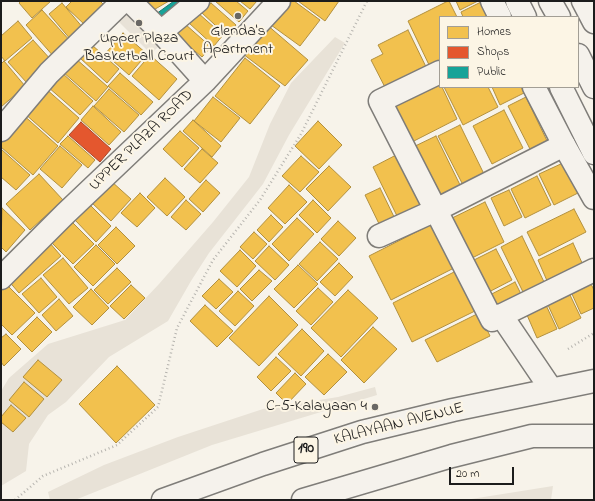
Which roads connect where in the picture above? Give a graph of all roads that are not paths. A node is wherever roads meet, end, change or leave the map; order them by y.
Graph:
1 (123, 1) edge
2 (130, 1) edge
3 (198, 1) edge
4 (279, 1) edge
5 (492, 1) edge
6 (517, 1) edge
7 (550, 1) edge
8 (583, 1) edge
9 (500, 16) edge
10 (524, 16) edge
11 (558, 16) edge
12 (594, 22) edge
13 (161, 32) junction
14 (579, 57) edge
15 (439, 72) edge
16 (205, 81) junction
17 (594, 87) edge
18 (535, 88) edge
19 (561, 88) edge
20 (1, 130) edge
21 (564, 145) junction
22 (594, 153) edge
23 (594, 198) edge
24 (436, 210) junction
25 (379, 236) dead end
26 (594, 270) edge
27 (1, 278) edge
28 (501, 315) junction
29 (594, 381) edge
30 (551, 390) junction
31 (594, 436) edge
32 (162, 500) edge
33 (303, 500) edge

1 - 20 main road
2 - 13 main road
3 - 13 main road
4 - 16 main road, UPPER PLAZA ROAD
5 - 9 main road
6 - 10 main road
7 - 11 main road
8 - 12 main road
13 - 16 main road
14 - 17 main road
15 - 24 main road
16 - 27 main road, UPPER PLAZA ROAD
18 - 21 main road
19 - 22 main road
21 - 23 main road
21 - 24 main road
24 - 25 main road
24 - 28 main road
26 - 28 main road
28 - 30 main road
29 - 30 main road, KALAYAAN AVENUE / 190
30 - 32 main road, KALAYAAN AVENUE / 190
31 - 33 main road

